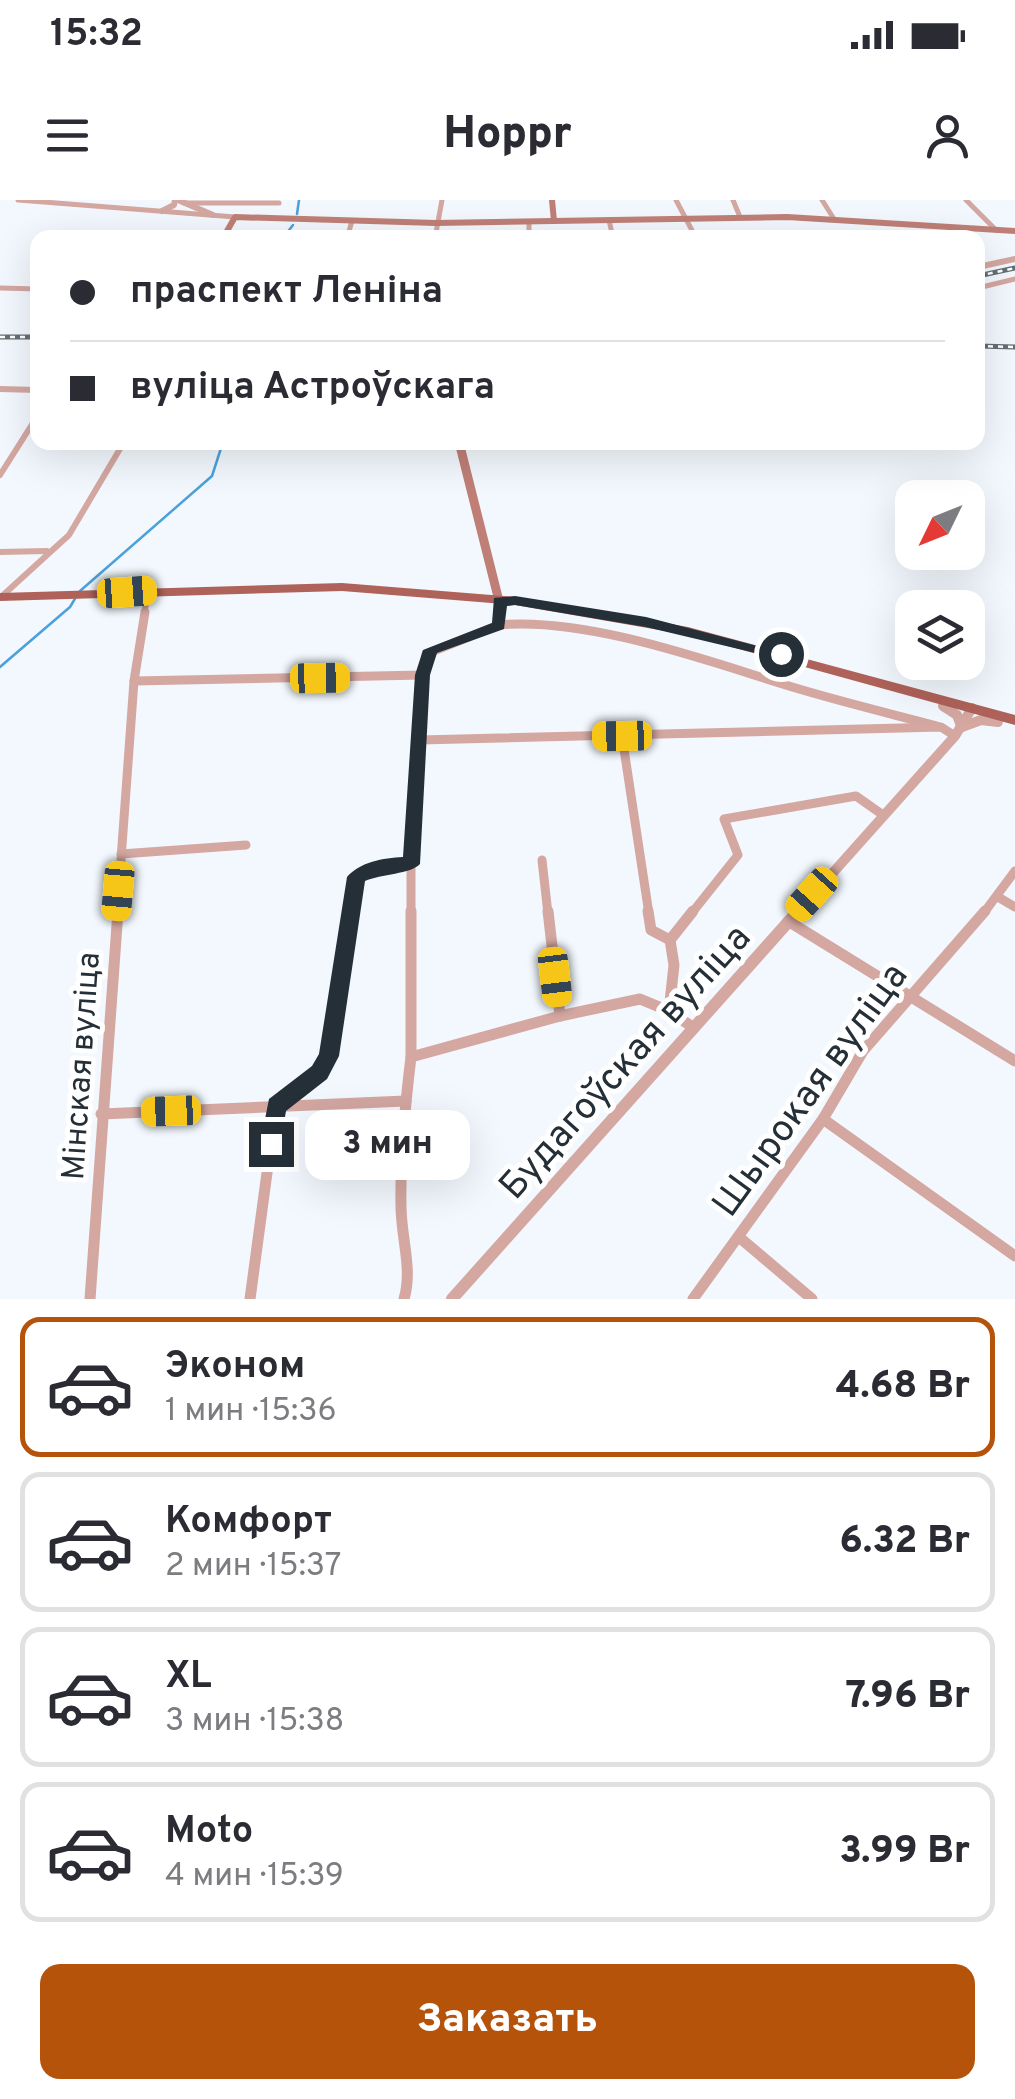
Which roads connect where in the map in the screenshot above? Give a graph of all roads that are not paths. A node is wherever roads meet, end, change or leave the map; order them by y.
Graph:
1 (18, 200) edge
2 (442, 200) edge
3 (552, 200) edge
4 (676, 200) edge
5 (733, 200) edge
6 (822, 200) edge
7 (966, 200) edge
8 (179, 201) edge
9 (279, 202) edge
10 (162, 211) junction
11 (213, 214) junction
12 (235, 217) junction
13 (740, 217) junction
14 (685, 218) junction
15 (276, 219) junction
16 (834, 219) junction
17 (610, 220) junction
18 (352, 221) junction
19 (554, 221) junction
20 (529, 222) junction
21 (436, 223) junction
22 (228, 230) edge
23 (349, 230) edge
24 (436, 230) edge
25 (530, 230) edge
26 (612, 230) edge
27 (692, 230) edge
28 (996, 230) junction
29 (1015, 231) edge
30 (1015, 259) edge
31 (985, 265) edge
32 (1015, 279) edge
33 (985, 286) edge
34 (0, 288) edge
35 (30, 289) edge
36 (0, 389) edge
37 (30, 390) edge
38 (30, 427) edge
39 (119, 450) edge
40 (461, 450) edge
41 (0, 475) edge
42 (47, 551) junction
43 (0, 552) edge
44 (1, 597) edge
45 (147, 598) dead end
46 (500, 602) junction
47 (499, 626) junction
48 (423, 675) junction
49 (134, 681) junction
50 (943, 706) junction
51 (970, 711) junction
52 (998, 722) junction
53 (1015, 723) edge
54 (941, 727) junction
55 (958, 732) junction
56 (622, 736) junction
57 (420, 740) junction
58 (884, 815) junction
59 (246, 845) dead end
60 (120, 854) junction
61 (542, 860) dead end
62 (411, 864) junction
63 (1015, 871) edge
64 (998, 896) junction
65 (1015, 907) edge
66 (788, 921) junction
67 (670, 940) junction
68 (908, 995) junction
69 (669, 1011) junction
70 (560, 1016) junction
71 (694, 1028) junction
72 (411, 1058) junction
73 (1015, 1061) edge
74 (406, 1101) junction
75 (276, 1106) junction
76 (100, 1114) junction
77 (824, 1119) junction
78 (740, 1237) junction
79 (1015, 1256) edge
80 (90, 1299) edge
81 (250, 1299) edge
82 (404, 1299) edge
83 (452, 1299) edge
84 (693, 1299) edge
85 (812, 1299) edge

1 - 10 street
2 - 21 street
3 - 19 main road
4 - 14 street
5 - 13 street
6 - 16 street
7 - 28 street
8 - 9 street
8 - 10 street
8 - 11 street
9 - 15 street
10 - 11 street
11 - 12 street
12 - 15 main road
12 - 22 main road
13 - 14 main road
13 - 16 main road
14 - 17 main road
14 - 27 street
15 - 18 main road
16 - 28 main road
17 - 19 main road
17 - 26 street
18 - 21 main road
18 - 23 street
19 - 20 main road
20 - 21 main road
20 - 25 street
21 - 24 street
28 - 29 main road
30 - 31 street
32 - 33 street
34 - 35 street
36 - 37 street
38 - 41 street
39 - 42 street
40 - 46 main road
42 - 43 street
42 - 44 street
44 - 46 main road
45 - 49 street, Мінская вуліца
46 - 47 street
46 - 50 main road
46 - 51 main road
47 - 48 street
47 - 54 street
48 - 49 street
48 - 57 street
49 - 60 street, Мінская вуліца
50 - 51 main road
50 - 55 street
51 - 52 main road
51 - 53 main road
51 - 55 street, Будагоўская вуліца
52 - 53 main road
52 - 55 street
54 - 55 street
54 - 56 street
55 - 58 street, Будагоўская вуліца
56 - 57 street
56 - 67 street
57 - 62 street
58 - 66 street, Будагоўская вуліца
58 - 67 street
59 - 60 street
60 - 76 street, Мінская вуліца
61 - 70 street
62 - 72 street
62 - 75 street
63 - 64 street, Шырокая вуліца
64 - 65 street
64 - 68 street, Шырокая вуліца
66 - 68 street
66 - 71 street, Будагоўская вуліца
67 - 69 street
68 - 73 street
68 - 77 street, Шырокая вуліца
69 - 70 street
69 - 71 street
70 - 72 street
71 - 83 street, Будагоўская вуліца
72 - 74 street
74 - 75 street
74 - 82 street
75 - 76 street
75 - 81 street
76 - 80 street, Мінская вуліца
77 - 78 street, Шырокая вуліца
77 - 79 street
78 - 84 street, Шырокая вуліца
78 - 85 street

